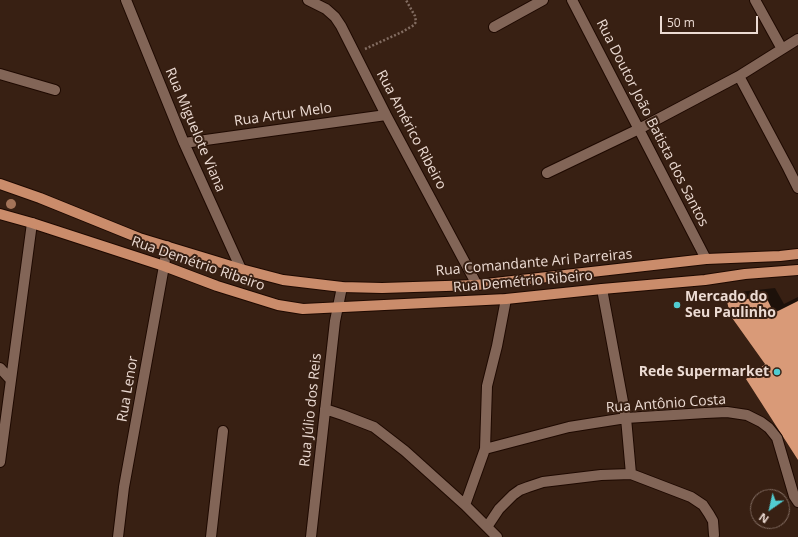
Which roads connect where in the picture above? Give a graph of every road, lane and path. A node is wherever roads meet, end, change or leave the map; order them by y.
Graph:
1 (126, 0) edge
2 (308, 0) edge
3 (406, 0) edge
4 (543, 0) edge
5 (572, 0) edge
6 (755, 0) edge
7 (494, 27) dead end
8 (798, 39) edge
9 (782, 49) junction
10 (355, 53) junction
11 (0, 74) edge
12 (739, 76) junction
13 (55, 90) dead end
14 (386, 115) junction
15 (639, 129) junction
16 (184, 143) junction
17 (547, 173) dead end
18 (0, 184) edge
19 (798, 188) edge
20 (0, 214) edge
21 (32, 223) junction
22 (167, 246) junction
23 (798, 254) edge
24 (706, 259) junction
25 (164, 266) junction
26 (241, 269) junction
27 (798, 270) edge
28 (477, 285) junction
29 (342, 287) junction
30 (602, 289) junction
31 (506, 299) junction
32 (337, 307) junction
33 (0, 368) edge
34 (11, 380) junction
35 (326, 409) junction
36 (626, 418) junction
37 (223, 431) dead end
38 (485, 449) junction
39 (0, 462) edge
40 (631, 474) junction
41 (798, 502) edge
42 (465, 505) junction
43 (488, 527) junction
44 (714, 535) dead end
45 (118, 537) edge
46 (211, 537) edge
47 (311, 537) edge
48 (497, 537) edge

1 - 16 street, Rua Miguelote Viana
2 - 10 street, Rua Américo Ribeiro
3 - 10 path
4 - 7 street
5 - 15 street, Rua Doutor João Batista dos Santos
6 - 9 street
8 - 9 street
9 - 12 street
10 - 14 street, Rua Américo Ribeiro
11 - 13 street
12 - 15 street
12 - 19 street
14 - 16 street, Rua Artur Melo
14 - 28 street, Rua Américo Ribeiro
15 - 17 street
15 - 24 street, Rua Doutor João Batista dos Santos
16 - 26 street, Rua Miguelote Viana
18 - 22 main road, Rua Comandante Ari Parreiras
20 - 21 main road, Rua Demétrio Ribeiro
21 - 25 main road, Rua Demétrio Ribeiro
21 - 34 street
22 - 25 street, Rua Lenor
22 - 26 main road, Rua Comandante Ari Parreiras
23 - 24 main road, Rua Comandante Ari Parreiras
24 - 28 main road, Rua Comandante Ari Parreiras
25 - 32 main road, Rua Demétrio Ribeiro
25 - 45 street, Rua Lenor
26 - 29 main road, Rua Comandante Ari Parreiras
27 - 30 main road, Rua Demétrio Ribeiro
28 - 29 main road, Rua Comandante Ari Parreiras
29 - 32 street, Rua Júlio dos Reis
30 - 31 main road, Rua Demétrio Ribeiro
30 - 36 street
31 - 32 main road, Rua Demétrio Ribeiro
31 - 38 street
32 - 35 street, Rua Júlio dos Reis
33 - 34 street
34 - 39 street
35 - 42 street
35 - 47 street, Rua Júlio dos Reis
36 - 38 street, Rua Antônio Costa
36 - 40 street
36 - 41 street, Rua Antônio Costa
37 - 46 street
38 - 42 street
40 - 43 street
40 - 44 street
42 - 43 street
43 - 48 street

